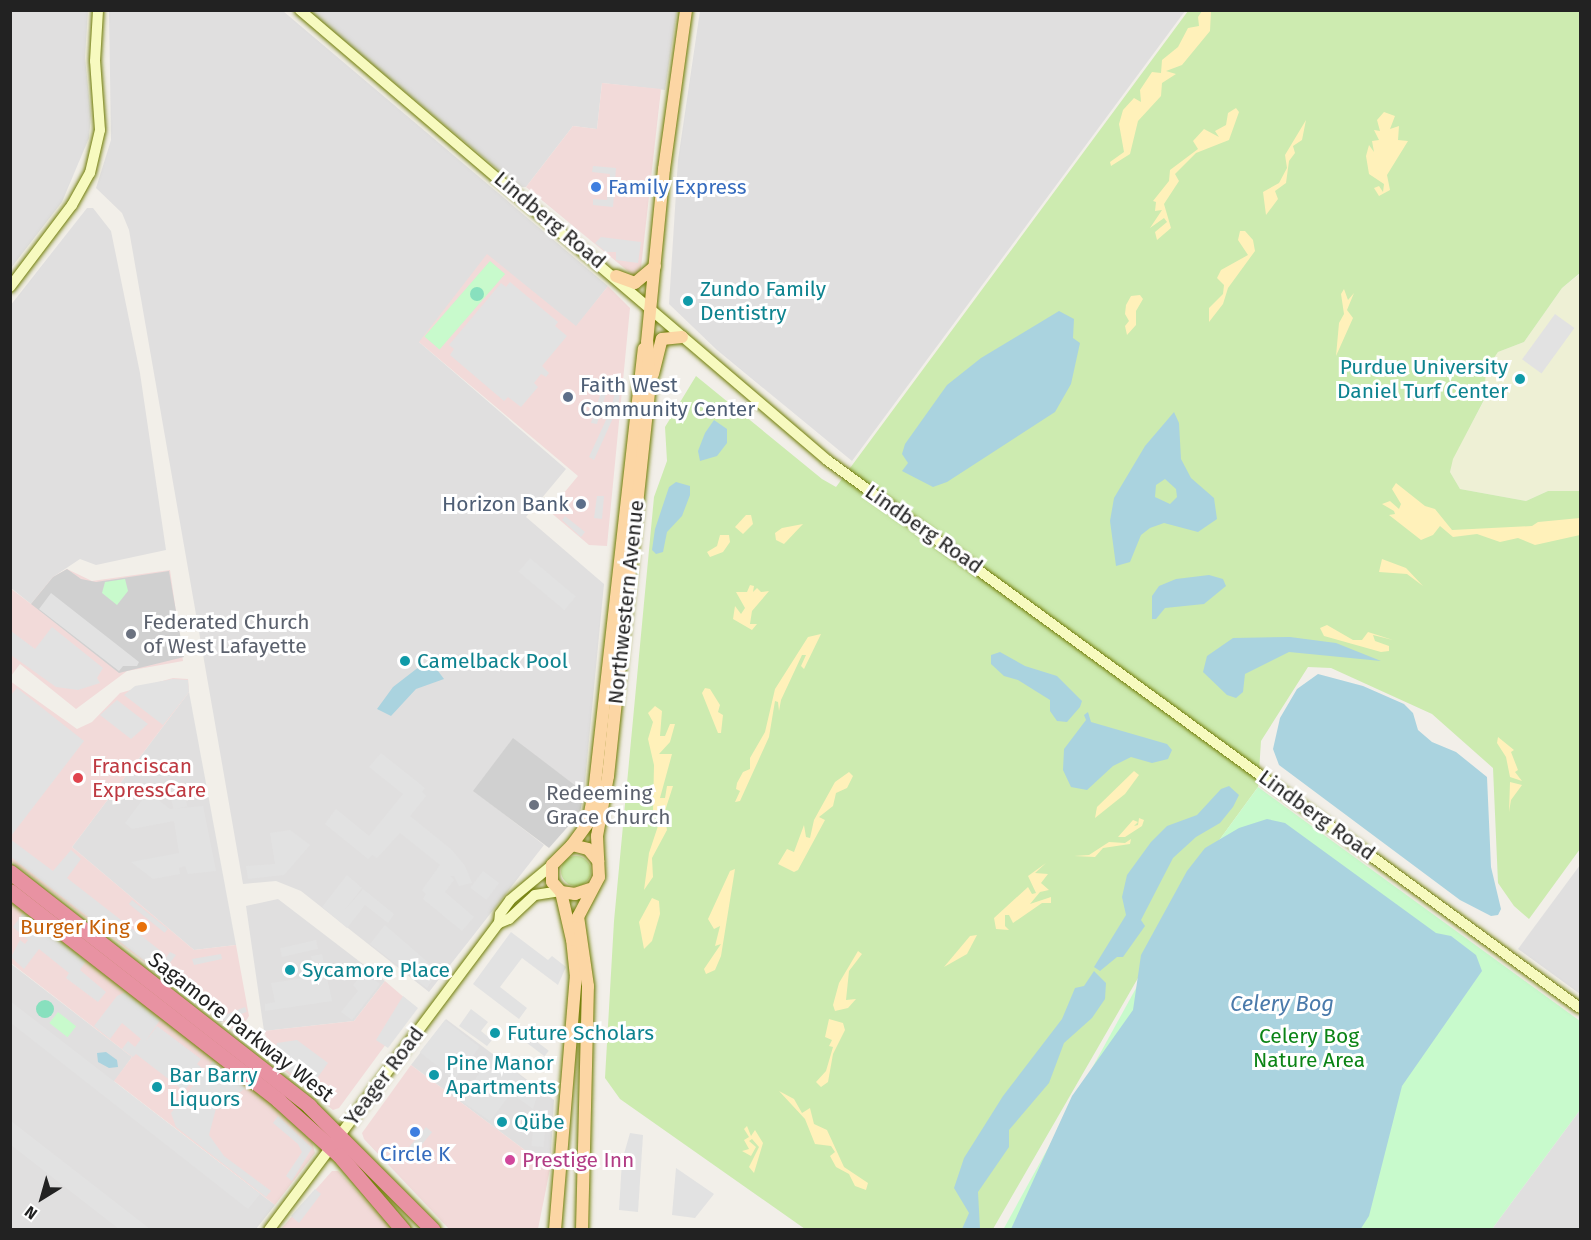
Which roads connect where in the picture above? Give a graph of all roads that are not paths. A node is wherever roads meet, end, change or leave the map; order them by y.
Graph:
1 (98, 10) edge
2 (300, 10) edge
3 (686, 10) edge
4 (655, 266) junction
5 (616, 276) junction
6 (10, 286) edge
7 (651, 308) junction
8 (682, 337) junction
9 (647, 342) junction
10 (650, 381) junction
11 (572, 846) junction
12 (598, 861) junction
13 (552, 865) junction
14 (10, 872) edge
15 (590, 889) junction
16 (10, 891) edge
17 (560, 892) junction
18 (499, 923) junction
19 (1581, 1008) edge
20 (336, 1141) junction
21 (269, 1230) edge
22 (403, 1230) edge
23 (433, 1230) edge
24 (555, 1230) edge
25 (582, 1230) edge

1 - 6 street
2 - 5 street, Lindberg Road
3 - 4 main road, Northwestern Avenue
4 - 5 main road
4 - 7 main road, Northwestern Avenue
5 - 7 street, Lindberg Road
7 - 8 street, Lindberg Road
7 - 9 main road, Northwestern Avenue
8 - 10 main road
8 - 19 street, Lindberg Road
9 - 10 main road, Northwestern Avenue
9 - 11 main road, Northwestern Avenue
10 - 12 main road, Northwestern Avenue
11 - 12 main road
11 - 13 main road
12 - 15 main road
13 - 17 main road
13 - 18 street, Yeager Road
14 - 20 highway, Sagamore Parkway West
15 - 17 main road
15 - 25 main road
16 - 20 highway, Sagamore Parkway West
17 - 18 street, Yeager Road
17 - 24 main road
18 - 20 street, Yeager Road
20 - 21 street, Yeager Road
20 - 22 highway, Sagamore Parkway West
20 - 23 highway, Sagamore Parkway West

